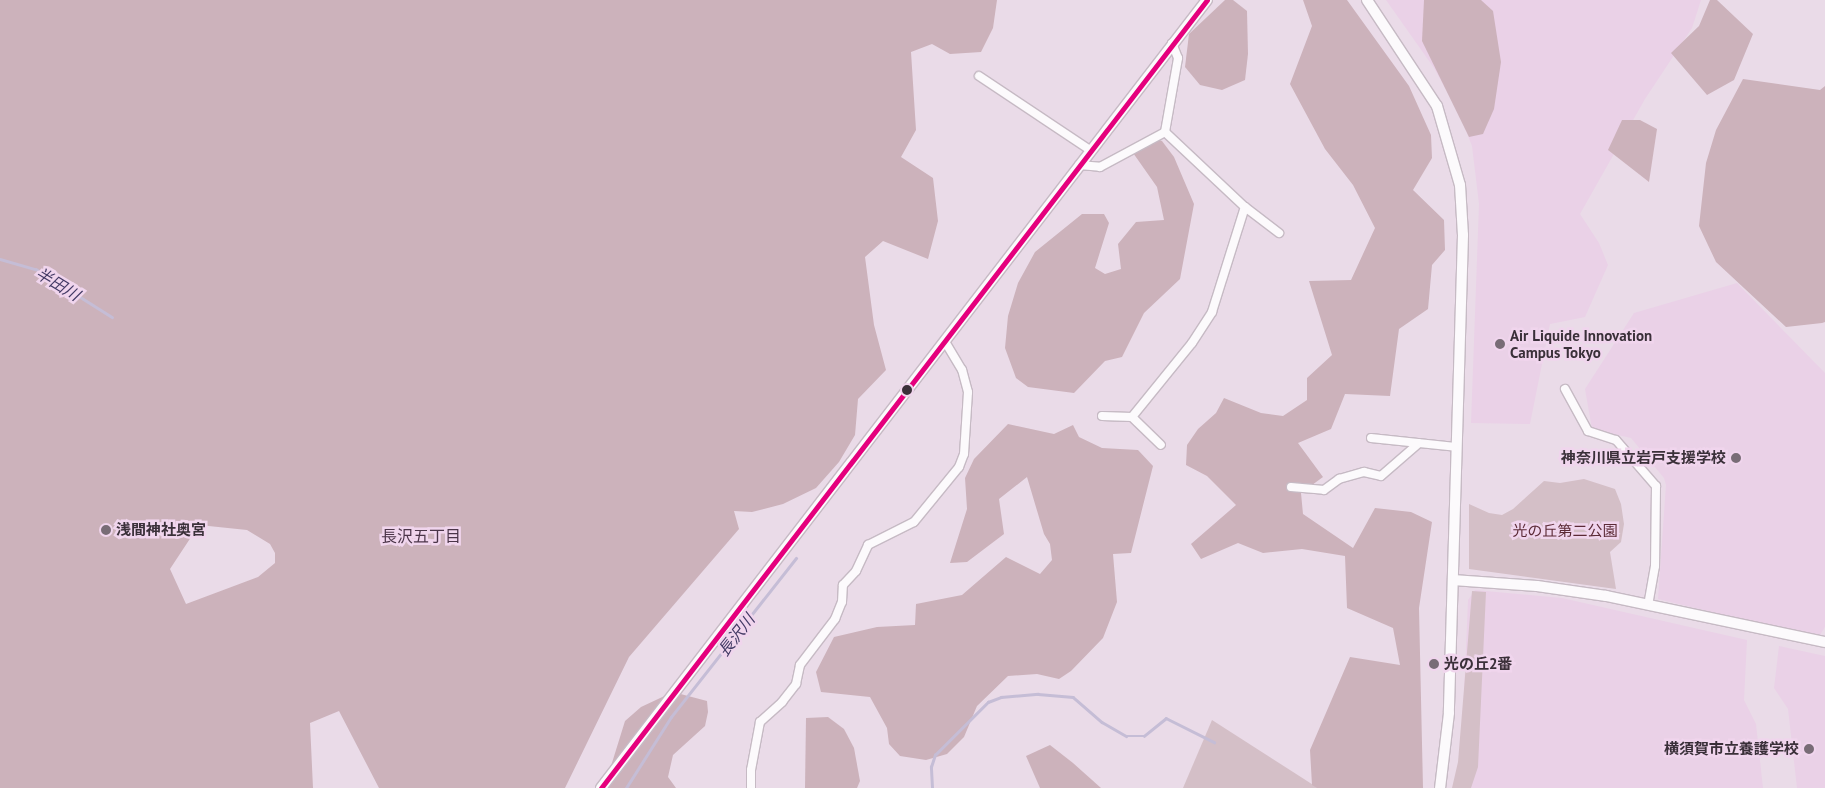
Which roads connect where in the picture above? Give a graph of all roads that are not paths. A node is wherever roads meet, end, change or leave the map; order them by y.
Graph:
1 (1207, 0) edge
2 (1367, 0) edge
3 (1172, 43) junction
4 (979, 76) dead end
5 (1165, 132) junction
6 (1090, 150) junction
7 (1079, 165) junction
8 (1245, 207) junction
9 (1279, 233) dead end
10 (946, 343) junction
11 (1565, 389) dead end
12 (1102, 416) dead end
13 (1132, 417) junction
14 (1371, 438) dead end
15 (1419, 443) junction
16 (1161, 445) dead end
17 (1456, 447) junction
18 (1291, 487) dead end
19 (1452, 580) junction
20 (1648, 604) junction
21 (1825, 642) edge
22 (602, 788) edge
23 (751, 788) edge
24 (1440, 788) edge

1 - 3 street
2 - 17 street
3 - 5 street
3 - 6 street
4 - 6 street
5 - 7 street
5 - 8 street
6 - 7 street
7 - 10 street
8 - 9 street
8 - 13 street
10 - 22 street
10 - 23 street
11 - 20 street
12 - 13 street
13 - 16 street
14 - 15 street
15 - 17 street
15 - 18 street
17 - 19 street
19 - 20 street
19 - 24 street
20 - 21 street

